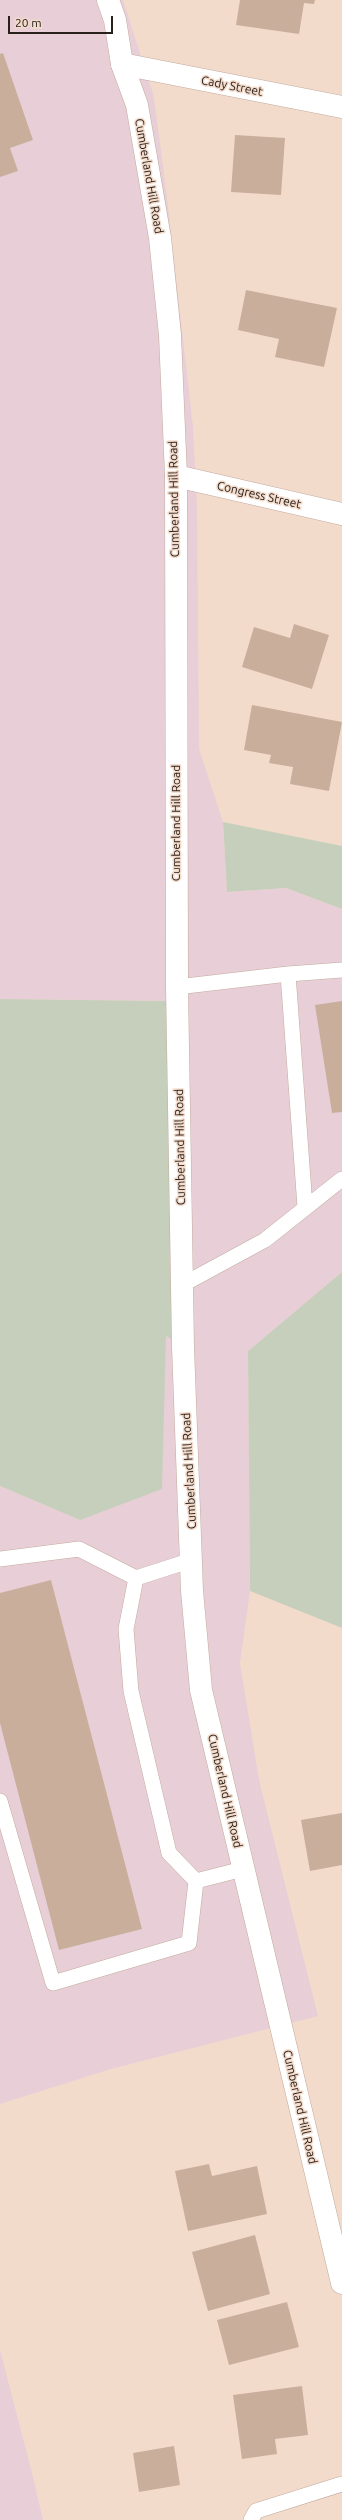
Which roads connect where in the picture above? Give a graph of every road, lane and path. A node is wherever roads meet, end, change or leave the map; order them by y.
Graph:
1 (108, 0) edge
2 (122, 64) junction
3 (342, 108) edge
4 (176, 476) junction
5 (342, 514) edge
6 (342, 970) edge
7 (288, 974) junction
8 (177, 987) junction
9 (342, 1179) edge
10 (305, 1207) junction
11 (182, 1285) junction
12 (0, 1559) edge
13 (192, 1560) junction
14 (136, 1578) junction
15 (0, 1801) edge
16 (243, 1869) junction
17 (196, 1881) junction
18 (337, 2242) edge
19 (342, 2283) edge
20 (342, 2484) edge
21 (251, 2520) edge

1 - 2 main road, Cumberland Hill Road
2 - 3 main road, Cady Street
2 - 4 main road, Cumberland Hill Road
4 - 5 main road, Congress Street
4 - 8 main road, Cumberland Hill Road
6 - 7 lane
7 - 8 lane
7 - 10 lane
8 - 11 main road, Cumberland Hill Road
9 - 10 lane
10 - 11 lane
11 - 13 main road, Cumberland Hill Road
12 - 14 lane
13 - 14 lane
13 - 16 main road, Cumberland Hill Road
14 - 17 lane
15 - 17 lane
16 - 17 lane
16 - 18 main road, Cumberland Hill Road
18 - 19 main road, Cumberland Hill Road
20 - 21 lane

